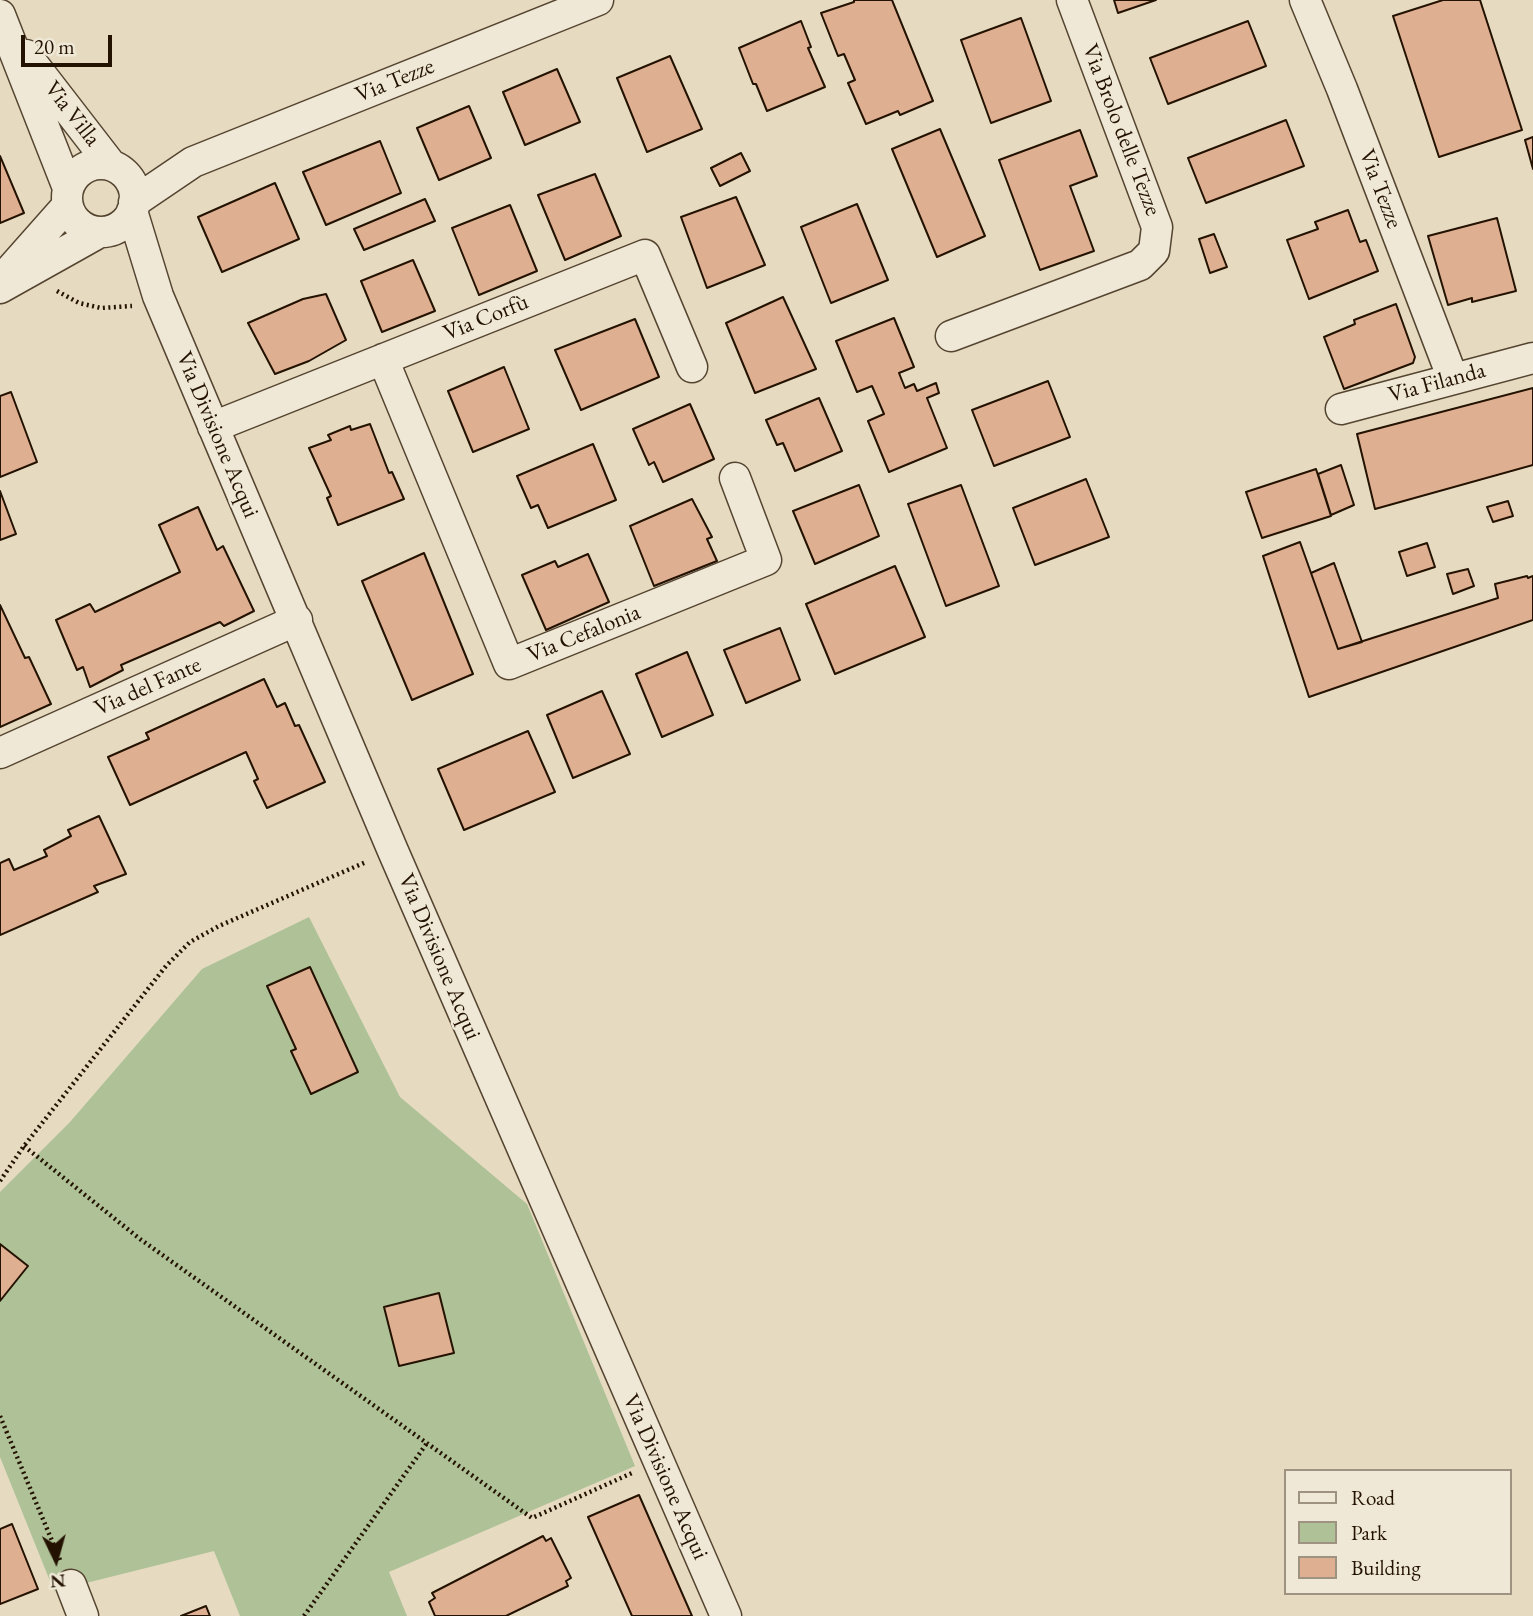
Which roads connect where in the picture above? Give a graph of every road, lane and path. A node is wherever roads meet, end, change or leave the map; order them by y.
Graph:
1 (597, 0) edge
2 (1072, 0) edge
3 (1305, 0) edge
4 (3, 23) edge
5 (193, 162) junction
6 (115, 167) junction
7 (68, 197) junction
8 (133, 207) junction
9 (102, 232) junction
10 (0, 282) edge
11 (0, 288) edge
12 (52, 290) dead end
13 (148, 301) junction
14 (951, 336) dead end
15 (1533, 358) edge
16 (383, 359) junction
17 (692, 367) dead end
18 (1453, 379) junction
19 (1341, 409) dead end
20 (213, 427) junction
21 (735, 478) dead end
22 (297, 620) junction
23 (0, 753) edge
24 (393, 851) junction
25 (24, 1146) junction
26 (0, 1181) edge
27 (0, 1416) edge
28 (427, 1443) junction
29 (659, 1462) junction
30 (71, 1585) joint
31 (83, 1616) edge
32 (304, 1616) edge
33 (726, 1616) edge

1 - 5 street, Via Tezze
2 - 14 street, Via Brolo delle Tezze
3 - 18 street, Via Tezze
4 - 6 street, Via Villa
4 - 7 street, Via Villa
5 - 6 street, Via Tezze
5 - 8 street, Via Tezze
6 - 7 street
6 - 8 street
7 - 9 street
7 - 10 street
8 - 9 street
8 - 13 street, Via Divisione Acqui
9 - 11 street
9 - 13 street, Via Divisione Acqui
12 - 13 path
13 - 20 street, Via Divisione Acqui
15 - 18 street, Via Filanda
16 - 17 street, Via Corfù
16 - 20 street, Via Corfù
16 - 21 street, Via Cefalonia
18 - 19 street, Via Filanda
20 - 22 street, Via Divisione Acqui
22 - 23 street, Via del Fante
22 - 24 street, Via Divisione Acqui
24 - 25 path
24 - 29 street, Via Divisione Acqui
25 - 26 path
25 - 28 path
27 - 30 path
28 - 29 path
28 - 32 path
29 - 33 street, Via Divisione Acqui
30 - 31 street

